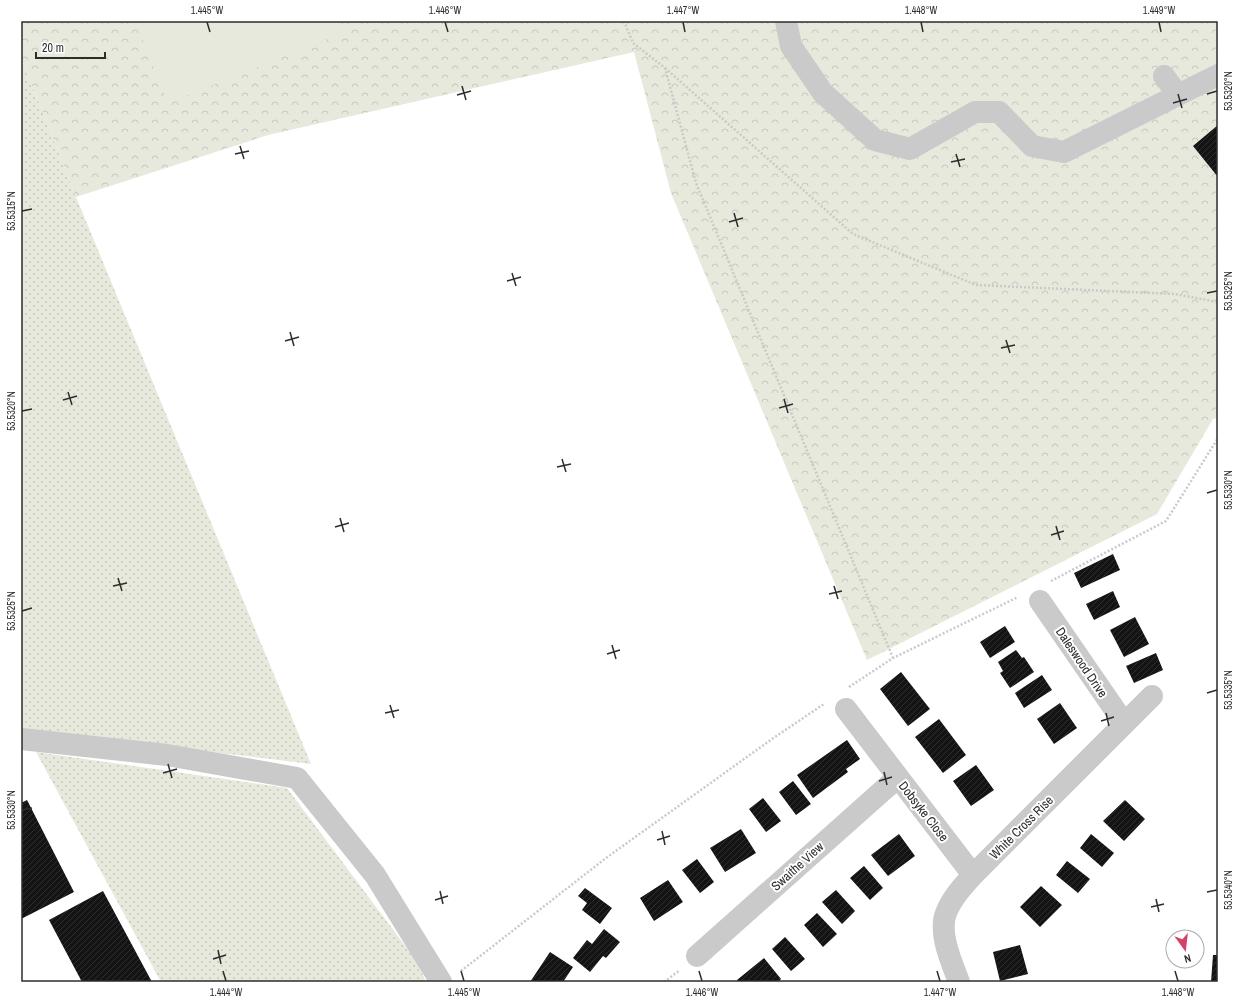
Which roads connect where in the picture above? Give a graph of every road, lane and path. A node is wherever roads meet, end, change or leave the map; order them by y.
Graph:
1 (624, 21) edge
2 (786, 21) edge
3 (665, 68) junction
4 (1218, 75) edge
5 (1164, 76) dead end
6 (1178, 95) junction
7 (1218, 302) edge
8 (1040, 601) dead end
9 (892, 658) dead end
10 (1152, 696) dead end
11 (846, 710) dead end
12 (1124, 723) junction
13 (21, 739) edge
14 (898, 777) junction
15 (973, 875) junction
16 (689, 962) joint
17 (441, 982) edge
18 (664, 982) edge
19 (959, 982) edge

1 - 3 path
2 - 6 street
3 - 7 path
3 - 9 path
4 - 6 street
5 - 6 street
8 - 12 street, Daleswood Drive
10 - 12 street, White Cross Rise
11 - 14 street, Dobsyke Close
12 - 15 street, White Cross Rise
13 - 17 street
14 - 15 street, Dobsyke Close
14 - 16 street, Swaithe View
15 - 19 street, White Cross Rise
16 - 18 path

